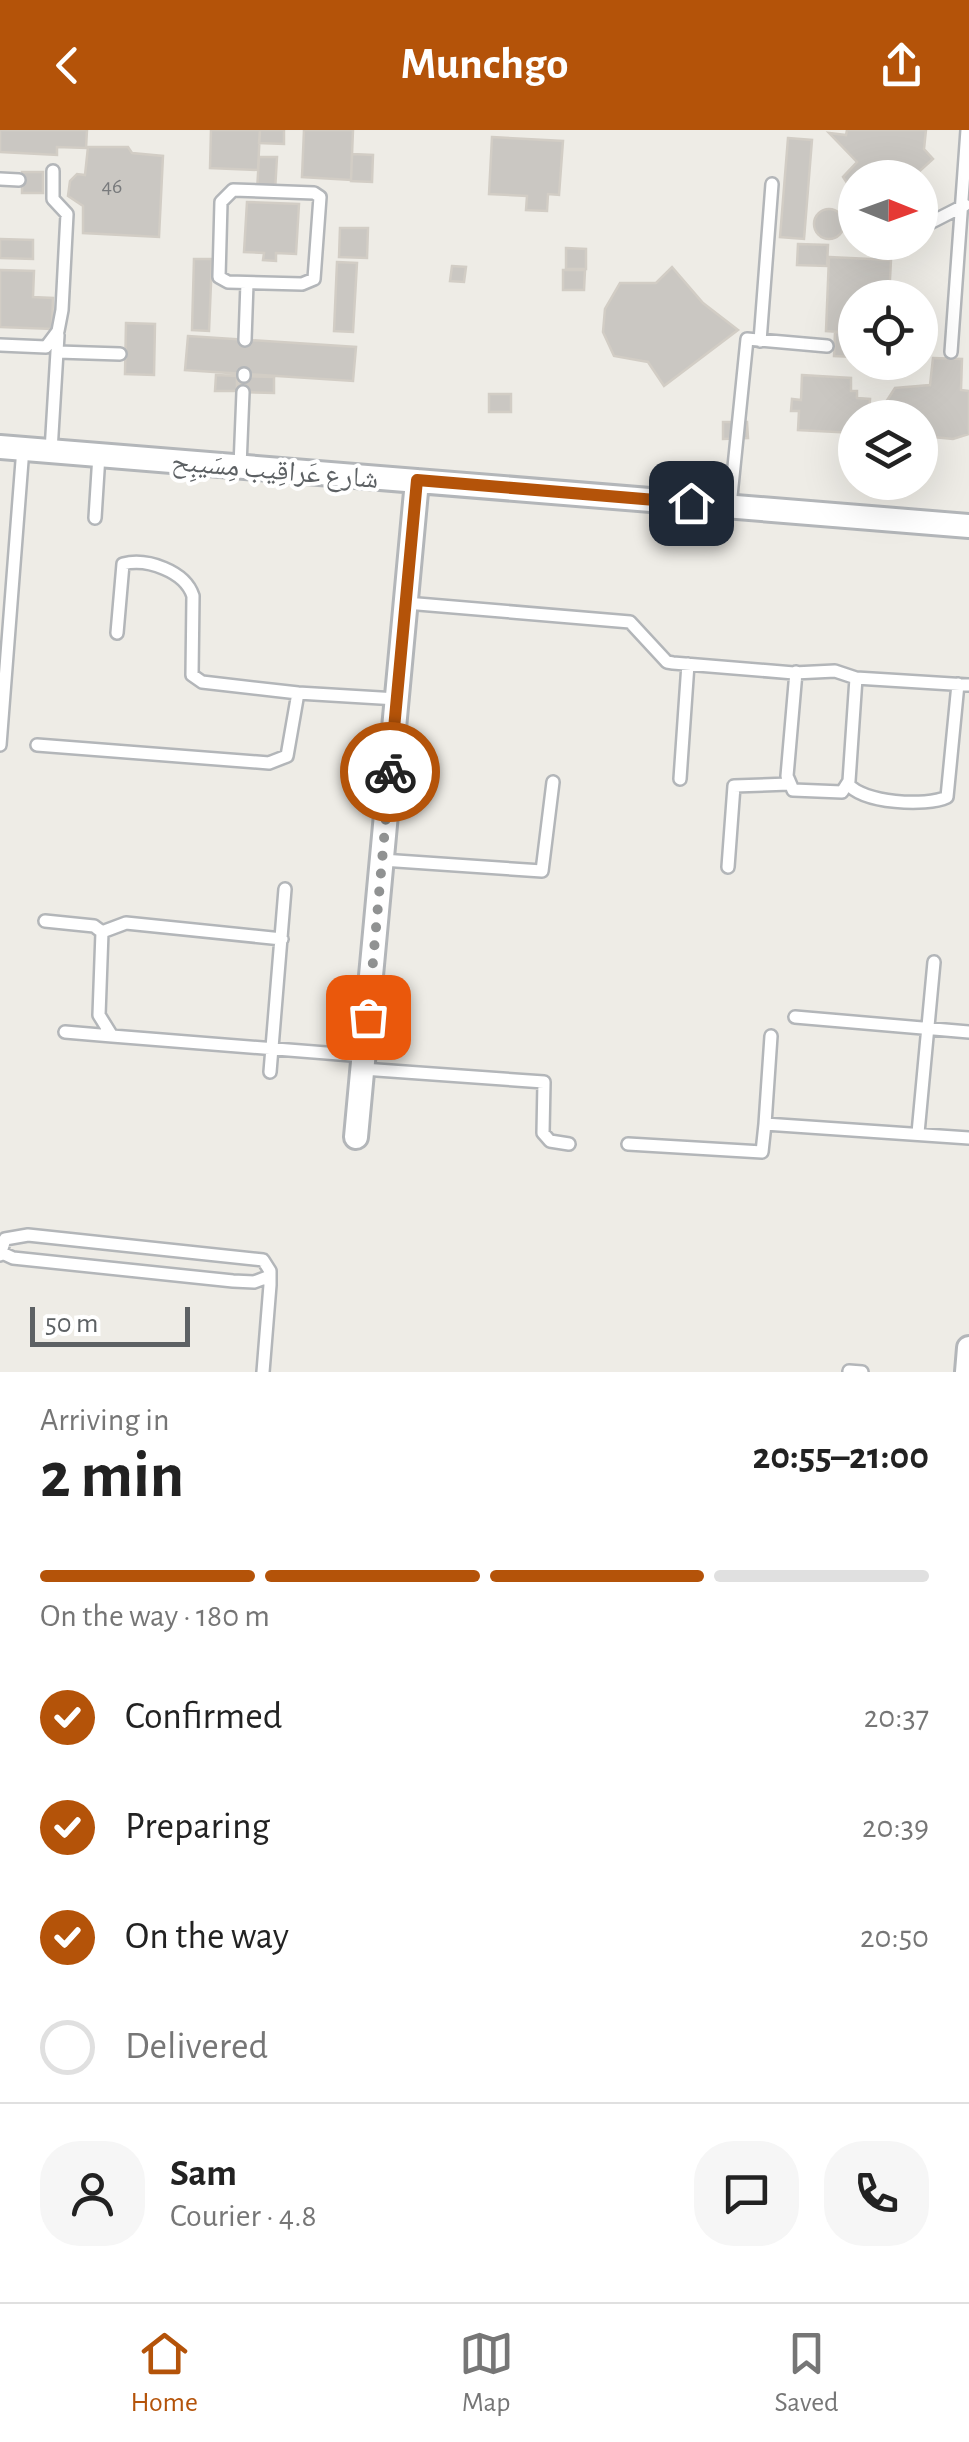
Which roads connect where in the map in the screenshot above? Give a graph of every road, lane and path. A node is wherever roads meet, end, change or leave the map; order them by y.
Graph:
1 (968, 130) edge
2 (54, 172) dead end
3 (0, 179) edge
4 (20, 180) dead end
5 (772, 184) dead end
6 (966, 205) edge
7 (938, 219) edge
8 (247, 282) junction
9 (58, 330) junction
10 (245, 340) dead end
11 (760, 340) junction
12 (0, 345) edge
13 (827, 346) dead end
14 (58, 352) junction
15 (951, 352) dead end
16 (120, 354) dead end
17 (243, 392) dead end
18 (11, 448) edge
19 (51, 451) junction
20 (100, 455) junction
21 (240, 466) junction
22 (417, 480) junction
23 (730, 506) junction
24 (95, 518) dead end
25 (969, 526) edge
26 (406, 602) junction
27 (116, 633) dead end
28 (688, 664) junction
29 (796, 672) junction
30 (856, 678) junction
31 (963, 684) edge
32 (298, 693) junction
33 (397, 699) junction
34 (0, 745) edge
35 (37, 745) dead end
36 (680, 779) dead end
37 (553, 782) dead end
38 (789, 784) junction
39 (848, 784) junction
40 (382, 860) junction
41 (728, 866) dead end
42 (285, 890) dead end
43 (45, 921) dead end
44 (102, 932) junction
45 (282, 940) junction
46 (934, 962) dead end
47 (795, 1017) dead end
48 (928, 1028) junction
49 (65, 1032) dead end
50 (969, 1032) edge
51 (112, 1036) junction
52 (771, 1036) dead end
53 (275, 1051) junction
54 (363, 1063) junction
55 (270, 1072) dead end
56 (765, 1124) junction
57 (918, 1134) junction
58 (356, 1137) dead end
59 (969, 1138) edge
60 (569, 1144) dead end
61 (628, 1144) dead end
62 (95, 1242) junction
63 (184, 1251) junction
64 (0, 1253) edge
65 (92, 1266) junction
66 (182, 1275) junction
67 (270, 1276) junction
68 (969, 1348) edge
69 (849, 1371) edge
70 (263, 1372) edge
71 (862, 1372) edge
72 (967, 1372) edge

1 - 6 lane
2 - 9 lane
3 - 4 lane
5 - 11 lane
6 - 7 lane
6 - 15 lane
8 - 8 lane
8 - 10 lane
9 - 12 lane
9 - 14 lane
11 - 13 lane
11 - 23 lane
14 - 16 lane
14 - 19 lane
17 - 21 lane
18 - 19 street, شارع عَراقِيب مِسَيبِح
18 - 34 lane
19 - 20 street, شارع عَراقِيب مِسَيبِح
20 - 21 street, شارع عَراقِيب مِسَيبِح
20 - 24 lane
21 - 22 street, شارع عَراقِيب مِسَيبِح
22 - 23 street, شارع عَراقِيب مِسَيبِح
22 - 26 street
23 - 25 street, شارع عَراقِيب مِسَيبِح
26 - 28 lane
26 - 33 street
27 - 32 lane
28 - 29 lane
28 - 36 lane
29 - 30 lane
29 - 38 lane
30 - 31 lane
30 - 39 lane
31 - 39 lane
32 - 33 lane
32 - 35 lane
33 - 40 street
37 - 40 lane
38 - 39 lane
38 - 41 lane
40 - 54 street
42 - 45 lane
43 - 44 lane
44 - 45 lane
44 - 51 lane
45 - 53 lane
46 - 48 lane
47 - 48 lane
48 - 50 lane
48 - 57 lane
49 - 51 lane
51 - 53 lane
52 - 56 lane
53 - 54 lane
53 - 55 lane
54 - 58 street
54 - 60 lane
56 - 57 lane
56 - 61 lane
57 - 59 lane
62 - 63 lane
62 - 64 lane
62 - 65 lane
63 - 66 lane
63 - 67 lane
64 - 65 lane
65 - 66 lane
66 - 67 lane
67 - 70 lane
68 - 72 street
69 - 71 lane

